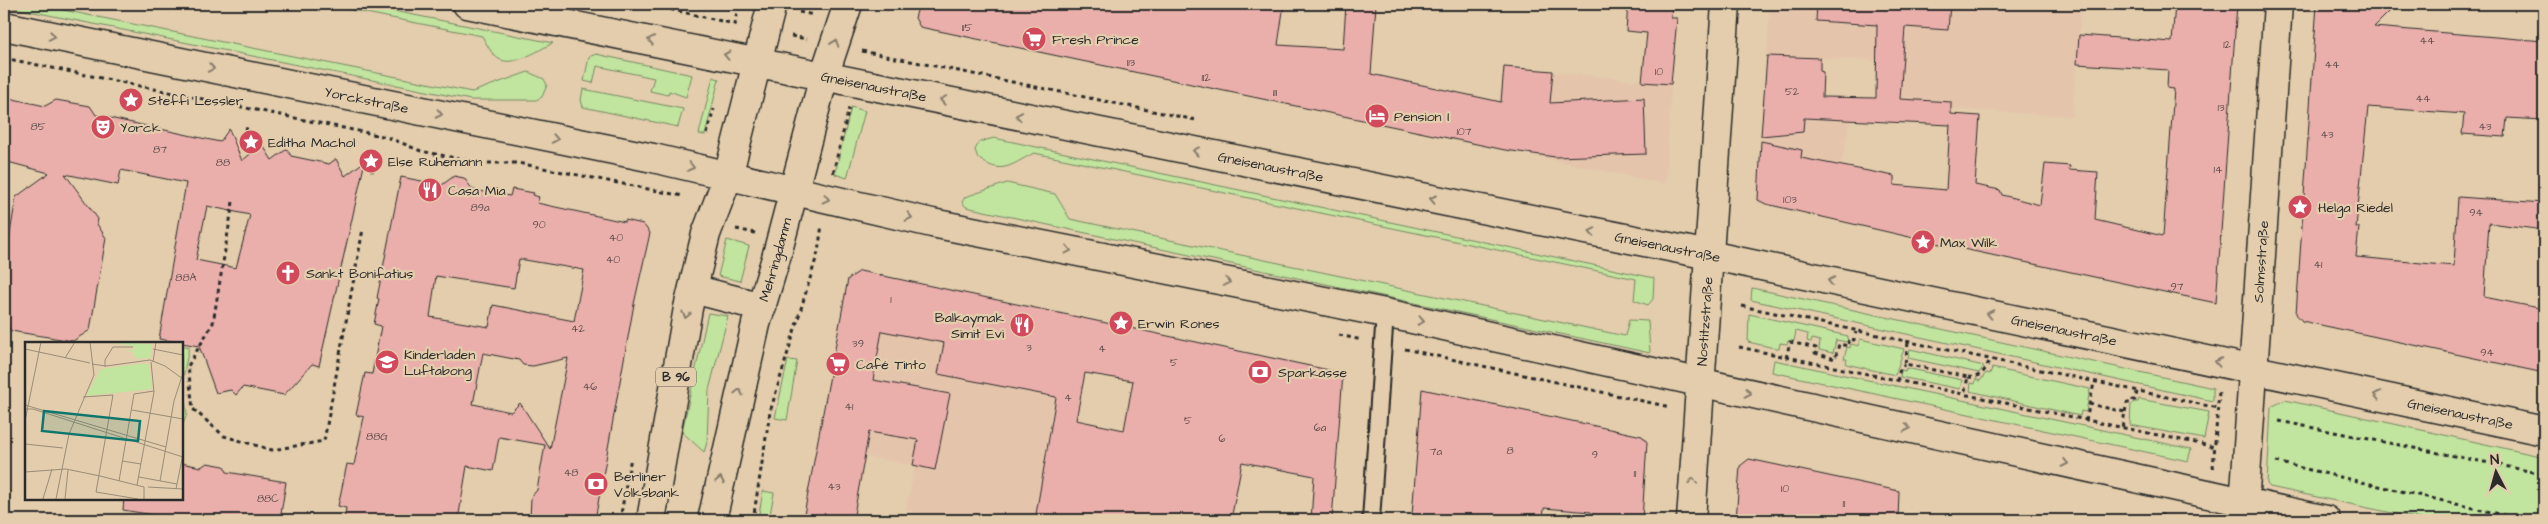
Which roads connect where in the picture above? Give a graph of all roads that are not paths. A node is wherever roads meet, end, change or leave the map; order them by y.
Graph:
1 (467, 4) edge
2 (772, 4) edge
3 (848, 4) edge
4 (1726, 4) edge
5 (2278, 4) edge
6 (4, 26) edge
7 (757, 62) junction
8 (824, 76) junction
9 (728, 176) junction
10 (794, 192) junction
11 (1709, 256) junction
12 (693, 290) junction
13 (762, 307) junction
14 (1385, 314) junction
15 (2253, 369) junction
16 (1700, 382) junction
17 (2544, 431) edge
18 (2243, 511) edge
19 (651, 520) edge
20 (712, 520) edge
21 (1370, 520) edge
22 (1691, 520) edge
23 (2326, 520) edge

7 -> 1 main road
2 - 7 main road, B 96
8 -> 3 main road, Mehringdamm
4 - 11 main road, Nostitzstraße
5 - 15 main road, Solmsstraße
6 -> 9 main road, Yorckstraße
7 - 8 main road, Gneisenaustraße
7 - 9 main road, B 96
8 - 10 main road, Mehringdamm
11 -> 8 main road, Gneisenaustraße
9 - 10 main road
9 - 12 main road, B 96
10 - 13 main road, Mehringdamm
10 -> 14 main road
15 -> 11 main road, Gneisenaustraße
11 - 16 main road, Nostitzstraße
12 - 13 main road
12 -> 19 main road, B 96
20 -> 13 main road, Mehringdamm
14 -> 16 main road
14 - 21 lane
17 -> 15 main road, Gneisenaustraße
15 - 18 main road, Solmsstraße
16 -> 18 main road
22 -> 16 main road, Nostitzstraße
18 - 23 main road

